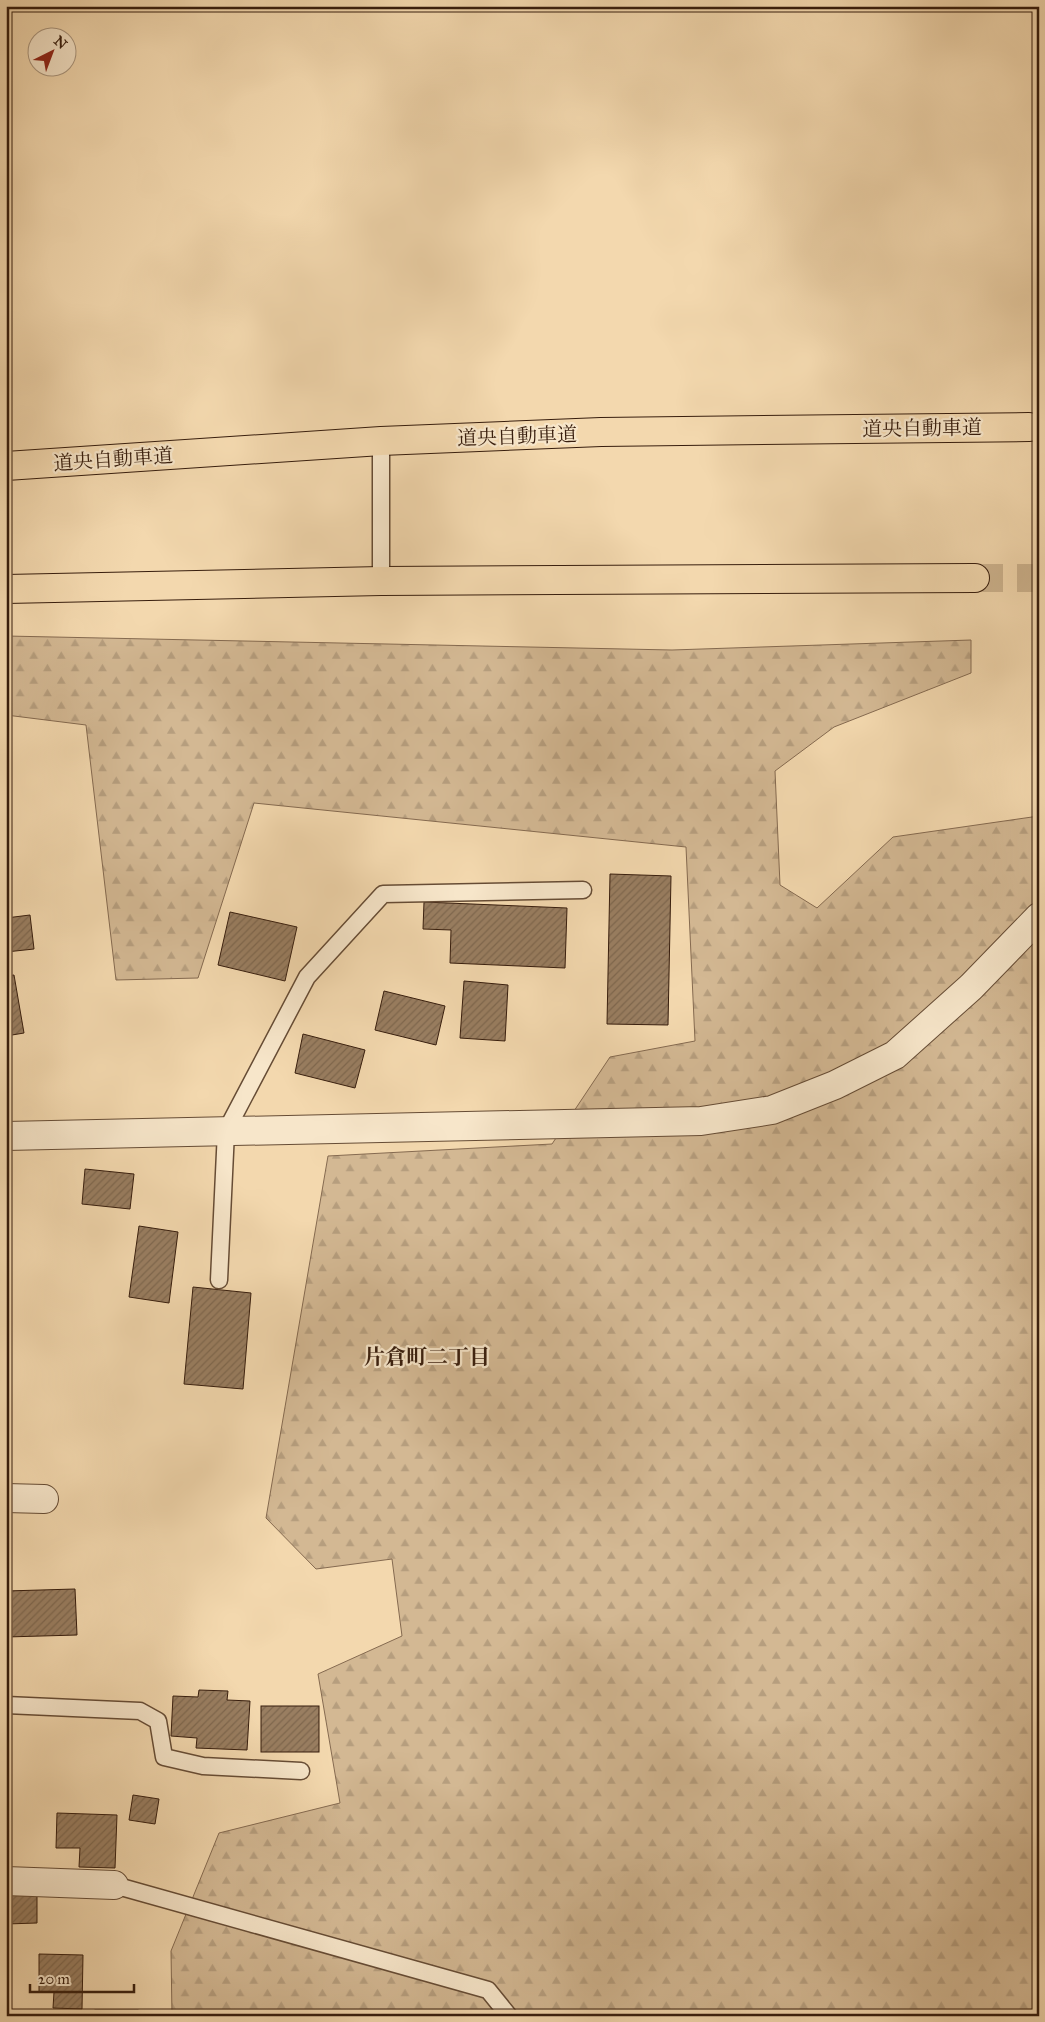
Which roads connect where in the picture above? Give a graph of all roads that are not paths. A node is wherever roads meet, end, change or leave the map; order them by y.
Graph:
1 (1029, 427) dead end
2 (381, 441) junction
3 (6, 466) edge
4 (975, 578) tunnel mouth
5 (381, 581) junction
6 (6, 589) edge
7 (583, 890) dead end
8 (1039, 916) edge
9 (226, 1131) junction
10 (6, 1136) edge
11 (219, 1280) dead end
12 (6, 1498) edge
13 (44, 1499) dead end
14 (6, 1705) edge
15 (301, 1771) dead end
16 (6, 1881) edge
17 (114, 1885) joint
18 (509, 2016) edge

1 - 2 highway, 道央自動車道
2 - 3 highway, 道央自動車道
2 - 5 lane
4 - 5 highway
5 - 6 highway
7 - 9 lane
8 - 9 street
9 - 10 street
9 - 11 lane
12 - 13 street
14 - 15 lane
16 - 17 street
17 - 18 lane

